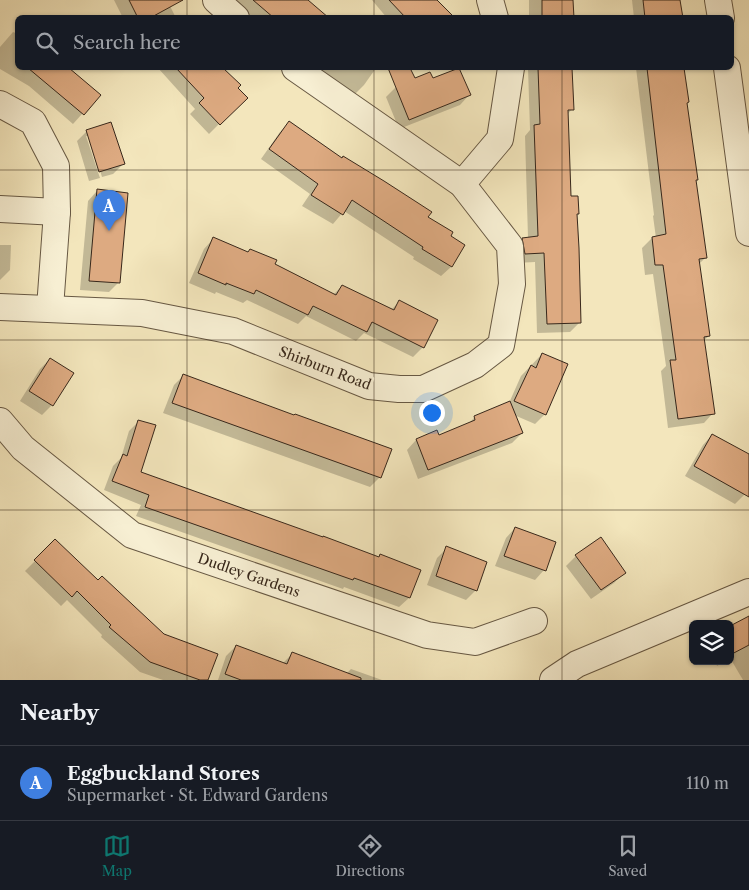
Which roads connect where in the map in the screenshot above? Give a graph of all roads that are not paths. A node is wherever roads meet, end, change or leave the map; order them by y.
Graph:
1 (216, 0) edge
2 (490, 0) edge
3 (718, 0) edge
4 (233, 15) edge
5 (494, 15) edge
6 (720, 15) edge
7 (298, 70) edge
8 (511, 70) edge
9 (727, 70) edge
10 (0, 104) edge
11 (462, 184) junction
12 (0, 209) edge
13 (57, 212) junction
14 (749, 232) edge
15 (0, 306) edge
16 (50, 308) junction
17 (0, 421) edge
18 (749, 592) edge
19 (534, 621) dead end
20 (553, 680) edge

1 - 4 street
2 - 5 street
3 - 6 street
7 - 11 street, Shirburn Road
8 - 11 street
9 - 14 street
10 - 13 street
11 - 16 street, Shirburn Road
12 - 13 street
13 - 16 street
15 - 16 street, Shirburn Road
17 - 19 street, Dudley Gardens
18 - 20 street

